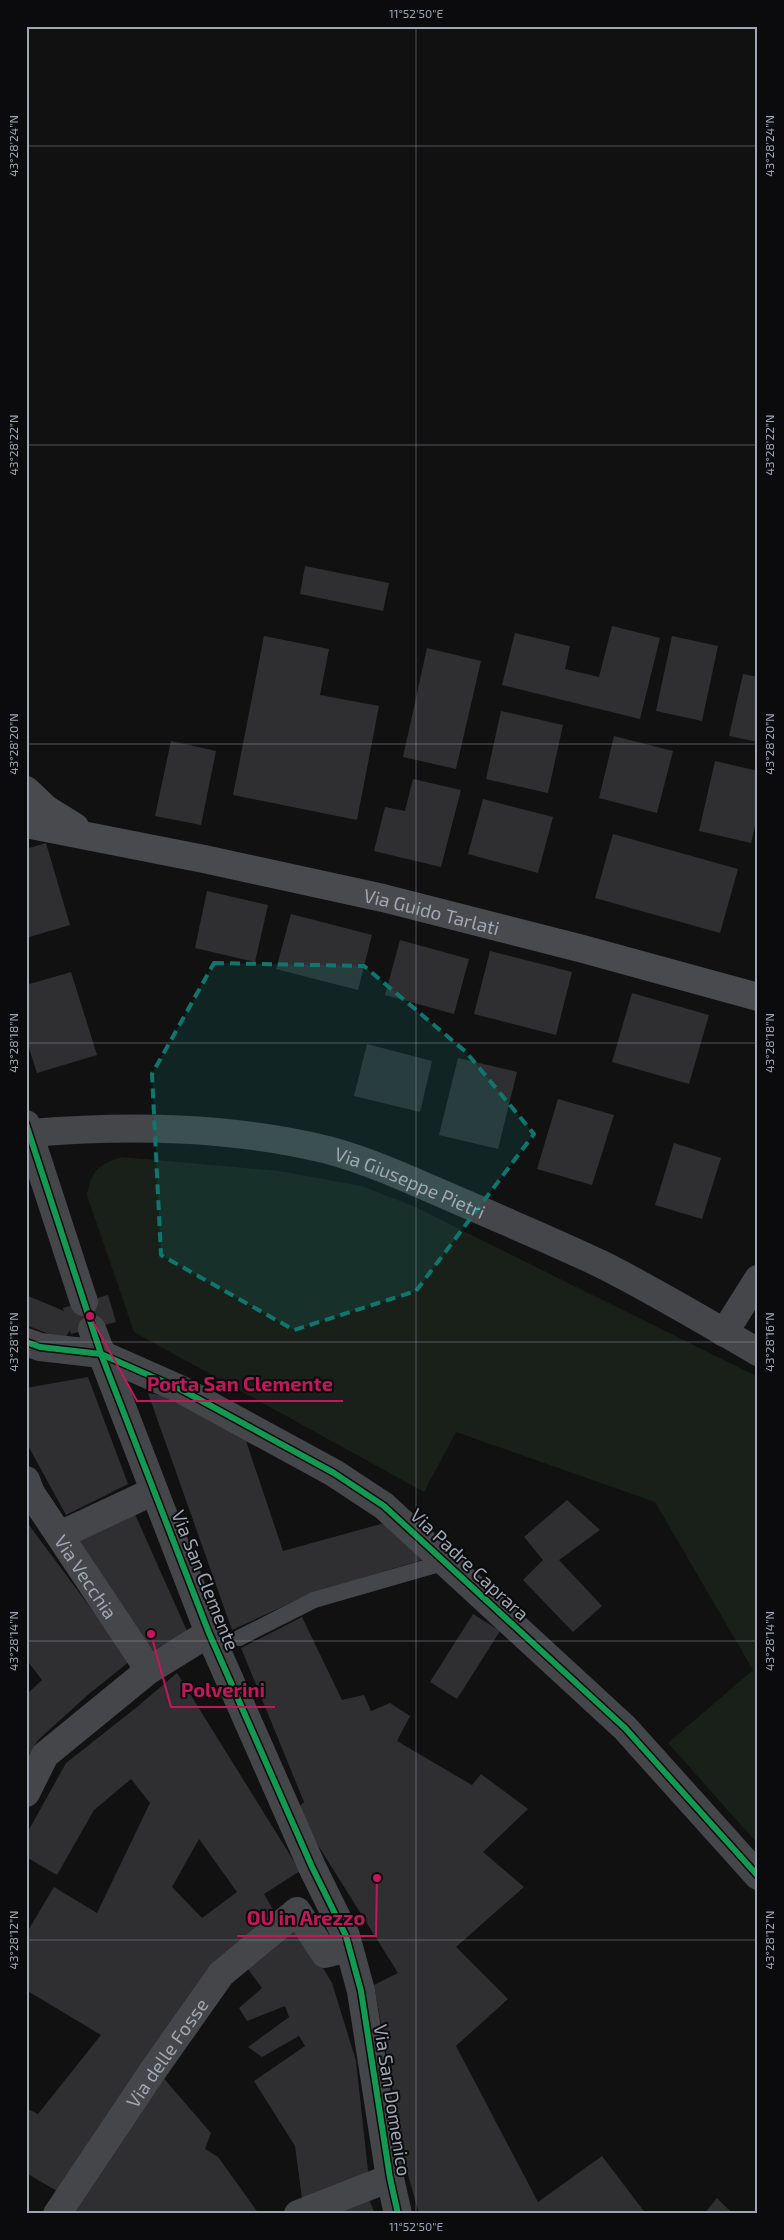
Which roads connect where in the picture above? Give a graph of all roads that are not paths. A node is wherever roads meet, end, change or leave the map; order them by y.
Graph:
1 (26, 790) edge
2 (26, 824) edge
3 (102, 839) junction
4 (758, 997) edge
5 (28, 1128) edge
6 (758, 1279) edge
7 (84, 1302) dead end
8 (92, 1328) dead end
9 (724, 1333) junction
10 (26, 1342) edge
11 (758, 1352) edge
12 (101, 1354) junction
13 (26, 1480) edge
14 (154, 1490) junction
15 (60, 1535) junction
16 (446, 1562) junction
17 (209, 1633) junction
18 (239, 1638) dead end
19 (150, 1670) junction
20 (26, 1793) edge
21 (758, 1876) edge
22 (349, 1948) junction
23 (390, 2178) junction
24 (57, 2214) edge
25 (298, 2214) edge
26 (398, 2214) edge

1 - 3 main road, Via Guido Tarlati
2 - 3 main road, Via Guido Tarlati
3 - 4 main road, Via Guido Tarlati
5 - 7 street
5 - 9 street, Via Giuseppe Pietri
6 - 9 street
8 - 12 street, Via San Clemente
9 - 11 street, Via Giuseppe Pietri
10 - 12 street
12 - 14 street, Via San Clemente
12 - 16 street, Via Padre Caprara
13 - 15 street, Via Vecchia
14 - 15 street
14 - 17 street, Via San Clemente
15 - 19 street, Via Vecchia
16 - 18 lane
16 - 21 street, Via Padre Caprara
17 - 19 street
17 - 22 street, Via San Clemente
19 - 20 street
22 - 23 street, Via San Domenico
22 - 24 street, Via delle Fosse
23 - 25 street
23 - 26 street, Via San Domenico

